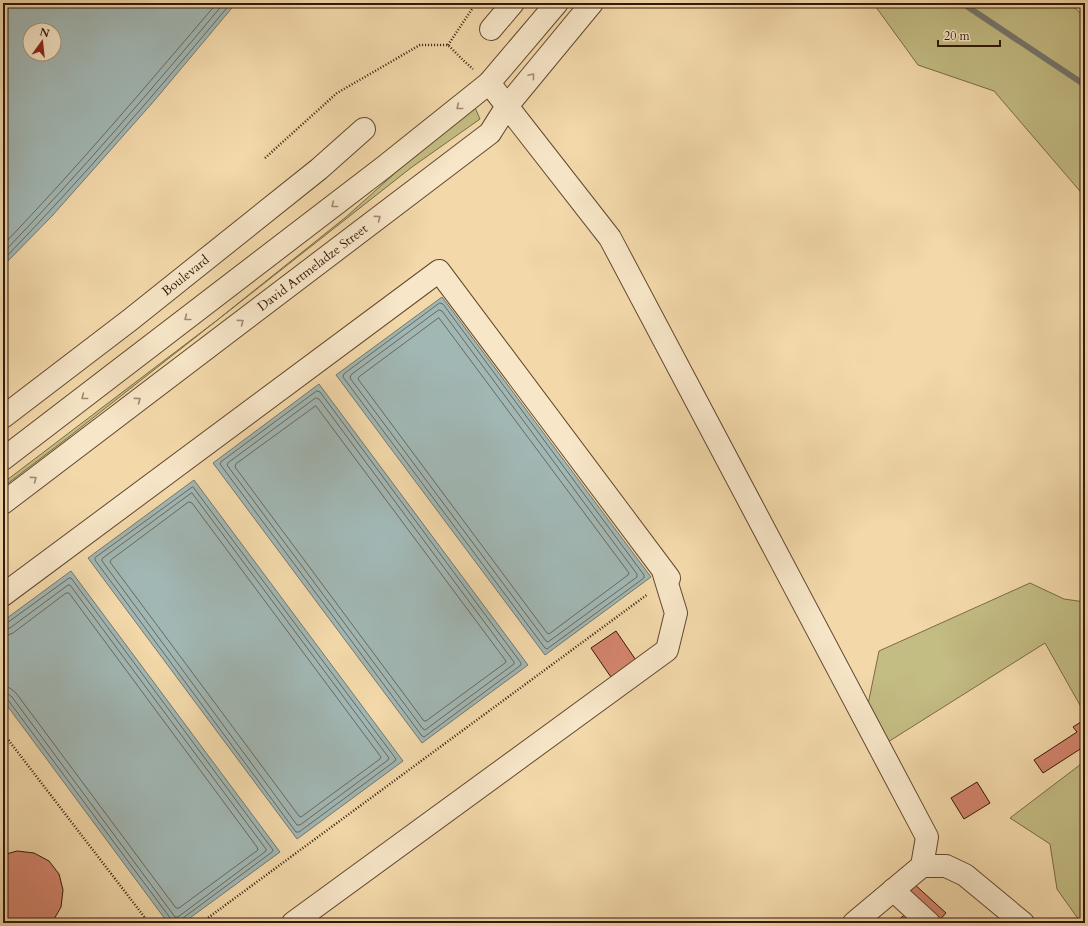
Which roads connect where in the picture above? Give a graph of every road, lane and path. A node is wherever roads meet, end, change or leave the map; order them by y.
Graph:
1 (476, 3) edge
2 (513, 3) edge
3 (558, 3) edge
4 (592, 3) edge
5 (491, 29) dead end
6 (448, 45) junction
7 (489, 83) junction
8 (507, 106) junction
9 (364, 129) dead end
10 (265, 158) dead end
11 (3, 418) edge
12 (3, 459) edge
13 (3, 503) edge
14 (669, 578) junction
15 (3, 595) edge
16 (3, 733) edge
17 (922, 866) junction
18 (893, 890) junction
19 (149, 923) edge
20 (201, 923) edge
21 (293, 923) edge
22 (854, 923) edge
23 (928, 923) edge
24 (1023, 923) edge

1 - 6 path
2 - 5 street
3 - 7 street
8 -> 4 street, David Artmeladze Street
6 - 7 path
6 - 10 path
7 - 8 street
7 -> 12 street
13 -> 8 street, David Artmeladze Street
8 - 17 street
9 - 11 street, Boulevard
14 - 15 street
14 - 20 path
14 - 21 street
16 - 19 path
17 - 18 street
17 - 24 street
18 - 22 street
18 - 23 street

